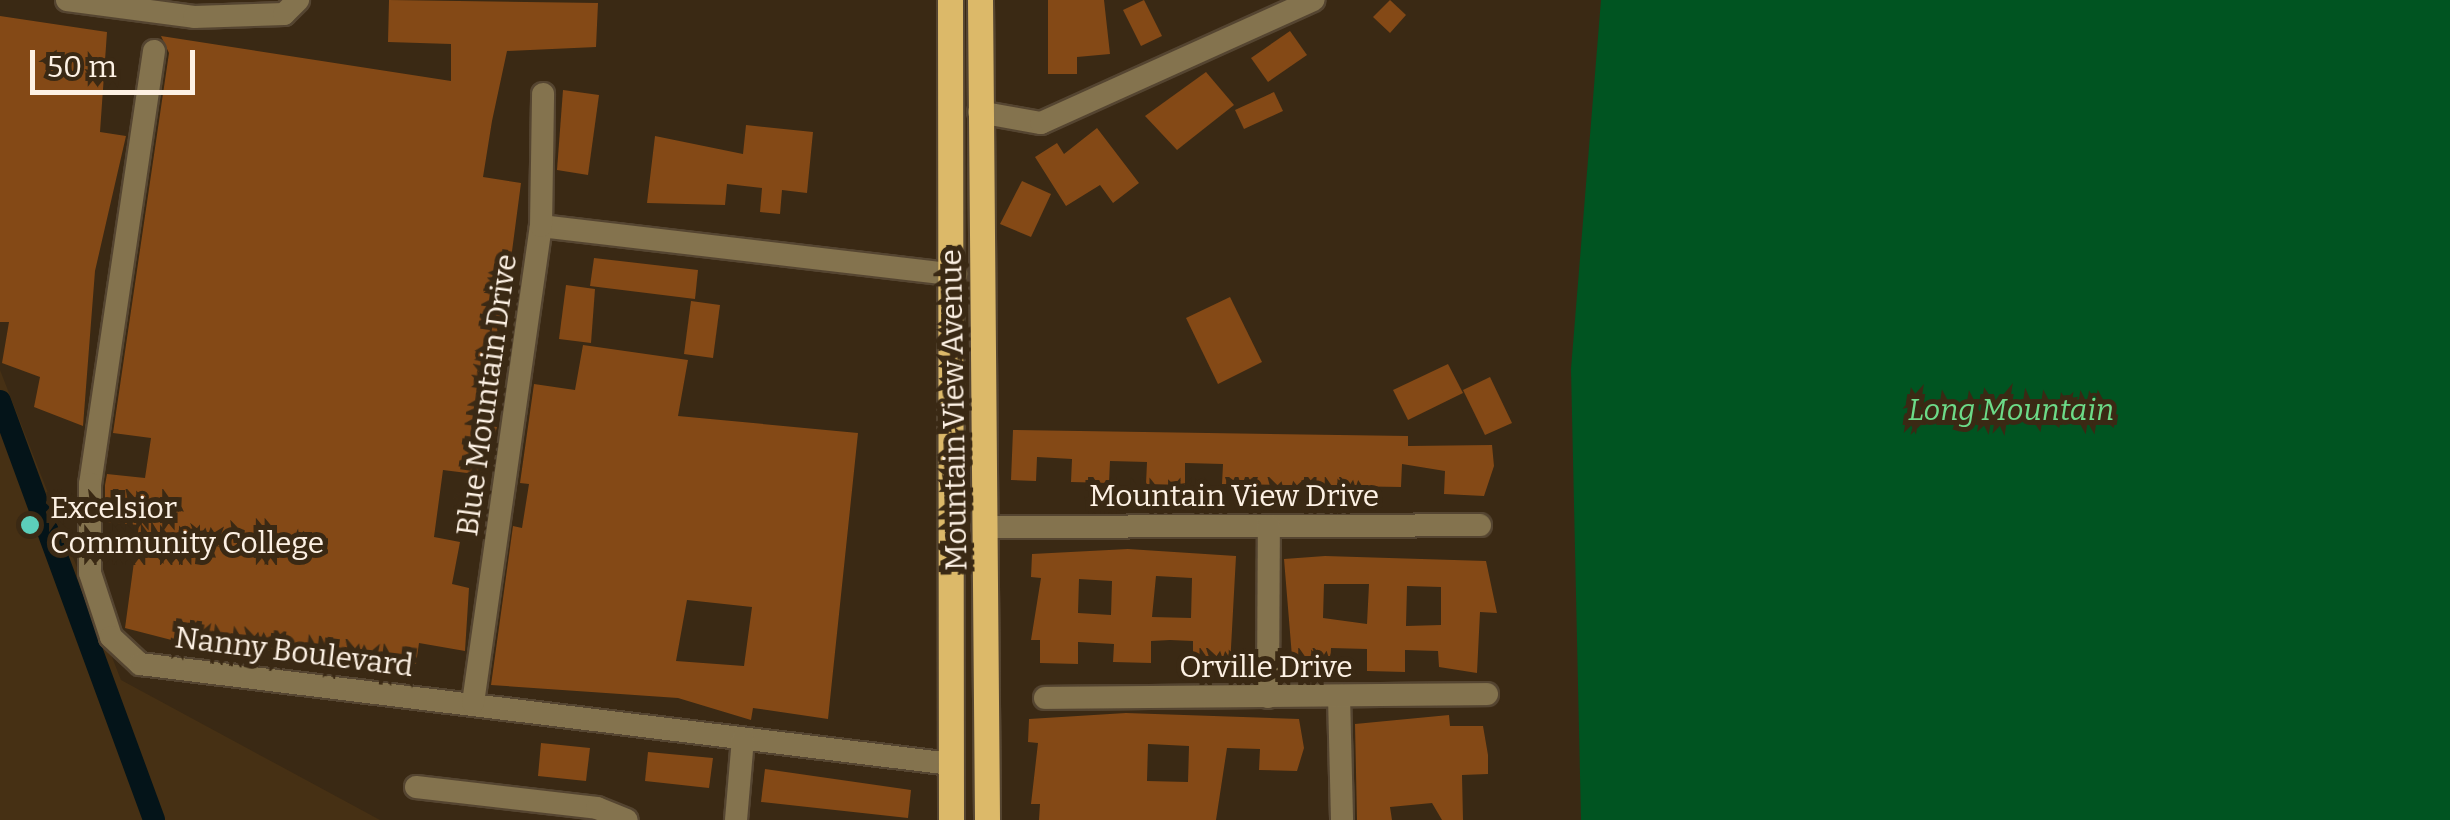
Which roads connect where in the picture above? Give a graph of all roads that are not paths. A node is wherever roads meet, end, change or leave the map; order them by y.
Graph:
1 (67, 0) edge
2 (298, 0) edge
3 (950, 0) edge
4 (980, 0) edge
5 (1314, 0) edge
6 (154, 51) dead end
7 (543, 94) dead end
8 (978, 112) junction
9 (541, 226) junction
10 (956, 274) junction
11 (986, 315) junction
12 (955, 318) junction
13 (1480, 525) dead end
14 (988, 526) junction
15 (1270, 526) junction
16 (989, 666) junction
17 (953, 670) junction
18 (1487, 694) dead end
19 (1339, 696) junction
20 (1268, 697) junction
21 (1045, 698) dead end
22 (472, 703) junction
23 (744, 739) junction
24 (951, 764) junction
25 (416, 787) dead end
26 (627, 820) edge
27 (736, 820) edge
28 (951, 820) edge
29 (987, 820) edge
30 (1342, 820) edge

1 - 2 street
3 - 10 main road, Mountain View Avenue
4 - 8 main road, Mountain View Avenue
5 - 8 street
6 - 22 street, Nanny Boulevard
7 - 9 street, Blue Mountain Drive
8 - 11 main road, Mountain View Avenue
9 - 10 street
9 - 22 street, Blue Mountain Drive
10 - 12 main road, Mountain View Avenue
11 - 12 main road
11 - 14 main road, Mountain View Avenue
12 - 17 main road, Mountain View Avenue
13 - 15 street, Mountain View Drive
14 - 15 street, Mountain View Drive
14 - 16 main road, Mountain View Avenue
15 - 20 street
16 - 17 main road
16 - 29 main road, Mountain View Avenue
17 - 24 main road, Mountain View Avenue
18 - 19 street, Orville Drive
19 - 20 street, Orville Drive
19 - 30 street
20 - 21 street, Orville Drive
22 - 23 street, Nanny Boulevard
23 - 24 street, Nanny Boulevard
23 - 27 street
24 - 28 main road, Mountain View Avenue
25 - 26 street

